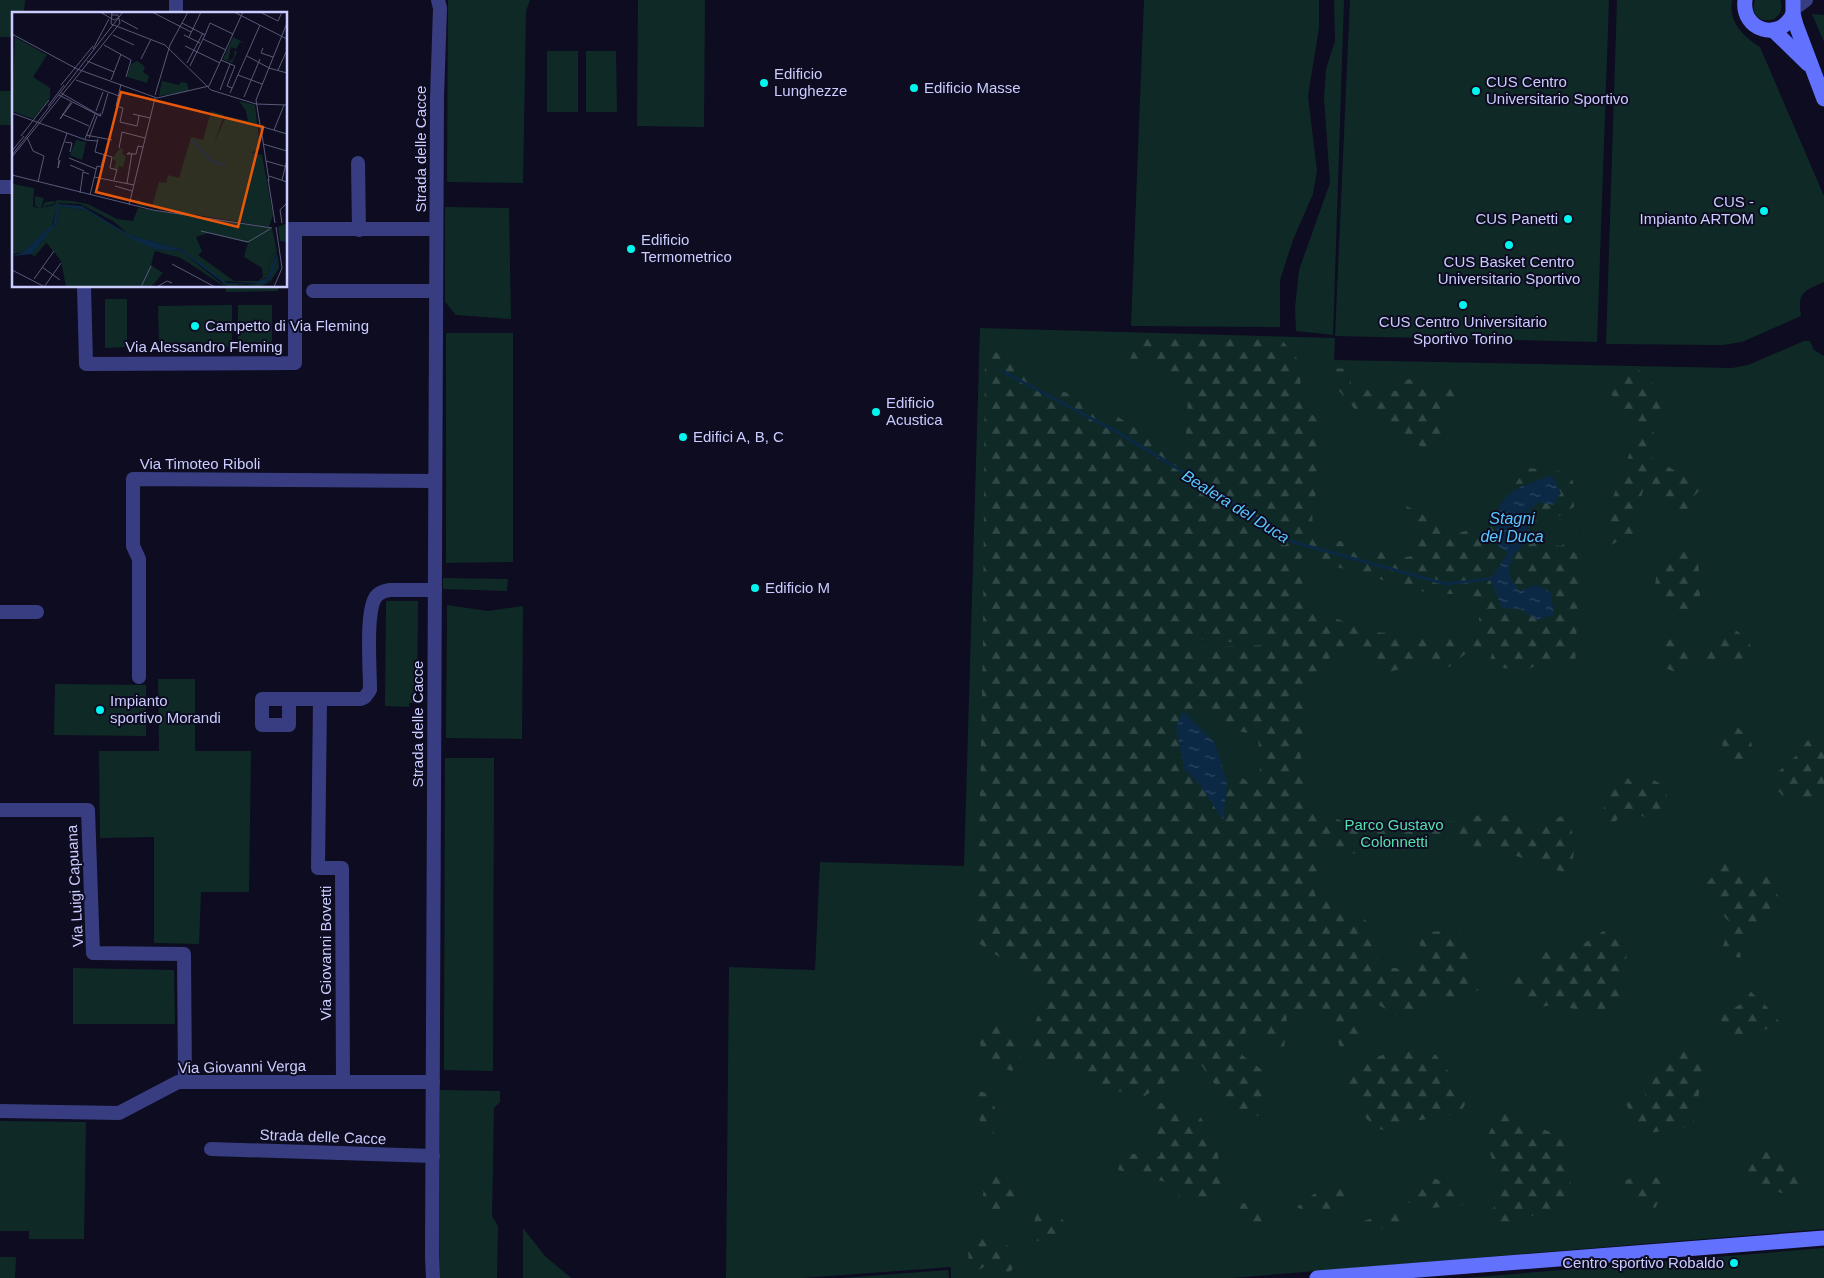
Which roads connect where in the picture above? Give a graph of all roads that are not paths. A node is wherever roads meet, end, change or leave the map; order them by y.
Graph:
1 (1745, 0) edge
2 (440, 3) edge
3 (1796, 6) edge
4 (1773, 30) junction
5 (1810, 65) junction
6 (1824, 99) edge
7 (358, 163) dead end
8 (291, 229) edge
9 (436, 229) junction
10 (359, 230) junction
11 (84, 288) edge
12 (313, 291) dead end
13 (436, 291) junction
14 (435, 481) junction
15 (435, 590) junction
16 (0, 612) edge
17 (37, 612) dead end
18 (139, 677) dead end
19 (289, 699) dead end
20 (320, 700) junction
21 (0, 810) edge
22 (185, 1081) junction
23 (343, 1082) junction
24 (433, 1082) junction
25 (0, 1111) edge
26 (211, 1149) dead end
27 (433, 1156) junction
28 (1824, 1238) edge
29 (434, 1278) edge
30 (1317, 1278) edge

1 - 4 street
2 - 9 street, Strada delle Cacce
3 - 4 street
3 - 5 street
4 - 5 street
5 - 6 street
7 - 10 street
8 - 10 street, Via Alessandro Fleming
8 - 11 street, Via Alessandro Fleming
9 - 10 street, Via Alessandro Fleming
9 - 13 street, Strada delle Cacce
12 - 13 street
13 - 14 street, Strada delle Cacce
14 - 15 street, Strada delle Cacce
14 - 18 street, Via Timoteo Riboli
15 - 20 street
15 - 24 street, Strada delle Cacce
16 - 17 street
19 - 20 street
20 - 23 street, Via Giovanni Bovetti
21 - 22 street, Via Luigi Capuana
22 - 23 street, Via Giovanni Verga
22 - 25 street, Via Giovanni Verga
23 - 24 street, Via Giovanni Verga
24 - 27 street, Strada delle Cacce
26 - 27 street, Strada delle Cacce
27 - 29 street, Strada delle Cacce
28 - 30 street

